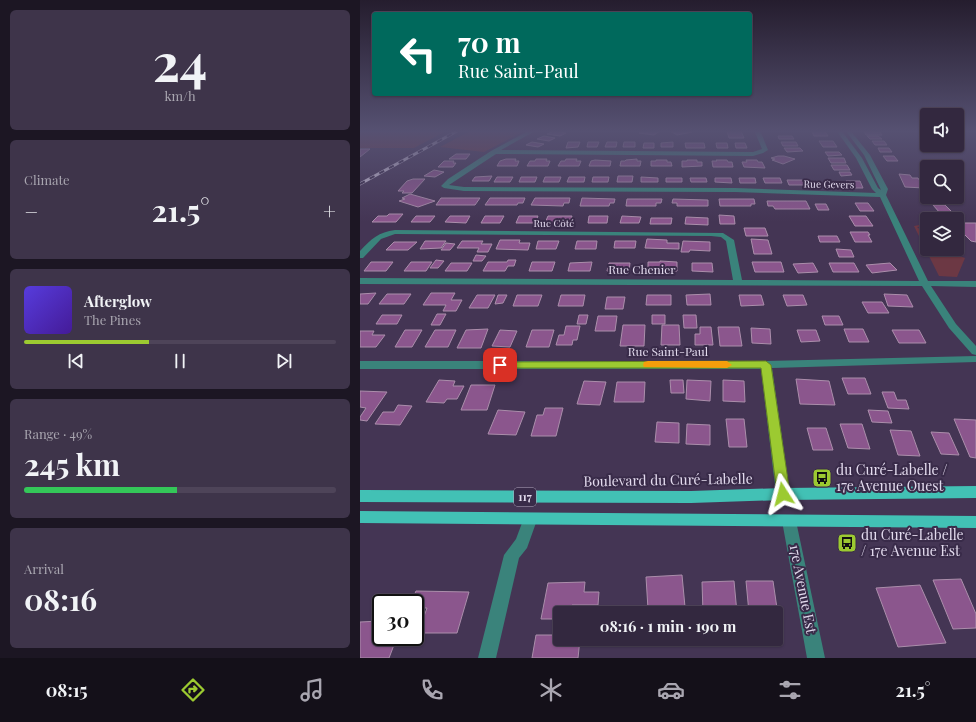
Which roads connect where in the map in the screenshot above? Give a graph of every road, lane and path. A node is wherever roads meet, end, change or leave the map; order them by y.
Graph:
1 (481, 161) edge
2 (860, 161) edge
3 (870, 161) edge
4 (883, 195) junction
5 (360, 256) edge
6 (360, 281) edge
7 (738, 283) junction
8 (924, 283) junction
9 (976, 284) edge
10 (976, 352) edge
11 (976, 359) edge
12 (360, 365) edge
13 (766, 365) junction
14 (976, 492) edge
15 (783, 494) junction
16 (360, 496) edge
17 (360, 517) edge
18 (530, 520) junction
19 (789, 521) junction
20 (976, 522) edge
21 (487, 658) edge
22 (816, 658) edge

1 - 4 street, Rue Gevers
2 - 4 street
3 - 4 street
4 - 8 street
5 - 7 street, Rue Côté
6 - 7 street, Rue Chenier
7 - 8 street, Rue Chenier
8 - 9 street, Rue Chenier
8 - 10 street
11 - 13 street, Rue Saint-Paul
12 - 13 street, Rue Saint-Paul
13 - 15 street
14 - 15 main road, Boulevard du Curé-Labelle / 117
15 - 16 main road, Boulevard du Curé-Labelle / 117
17 - 18 main road, 117
18 - 19 main road, 117
18 - 21 street
19 - 20 main road, 117
19 - 22 street, 17e Avenue Est

